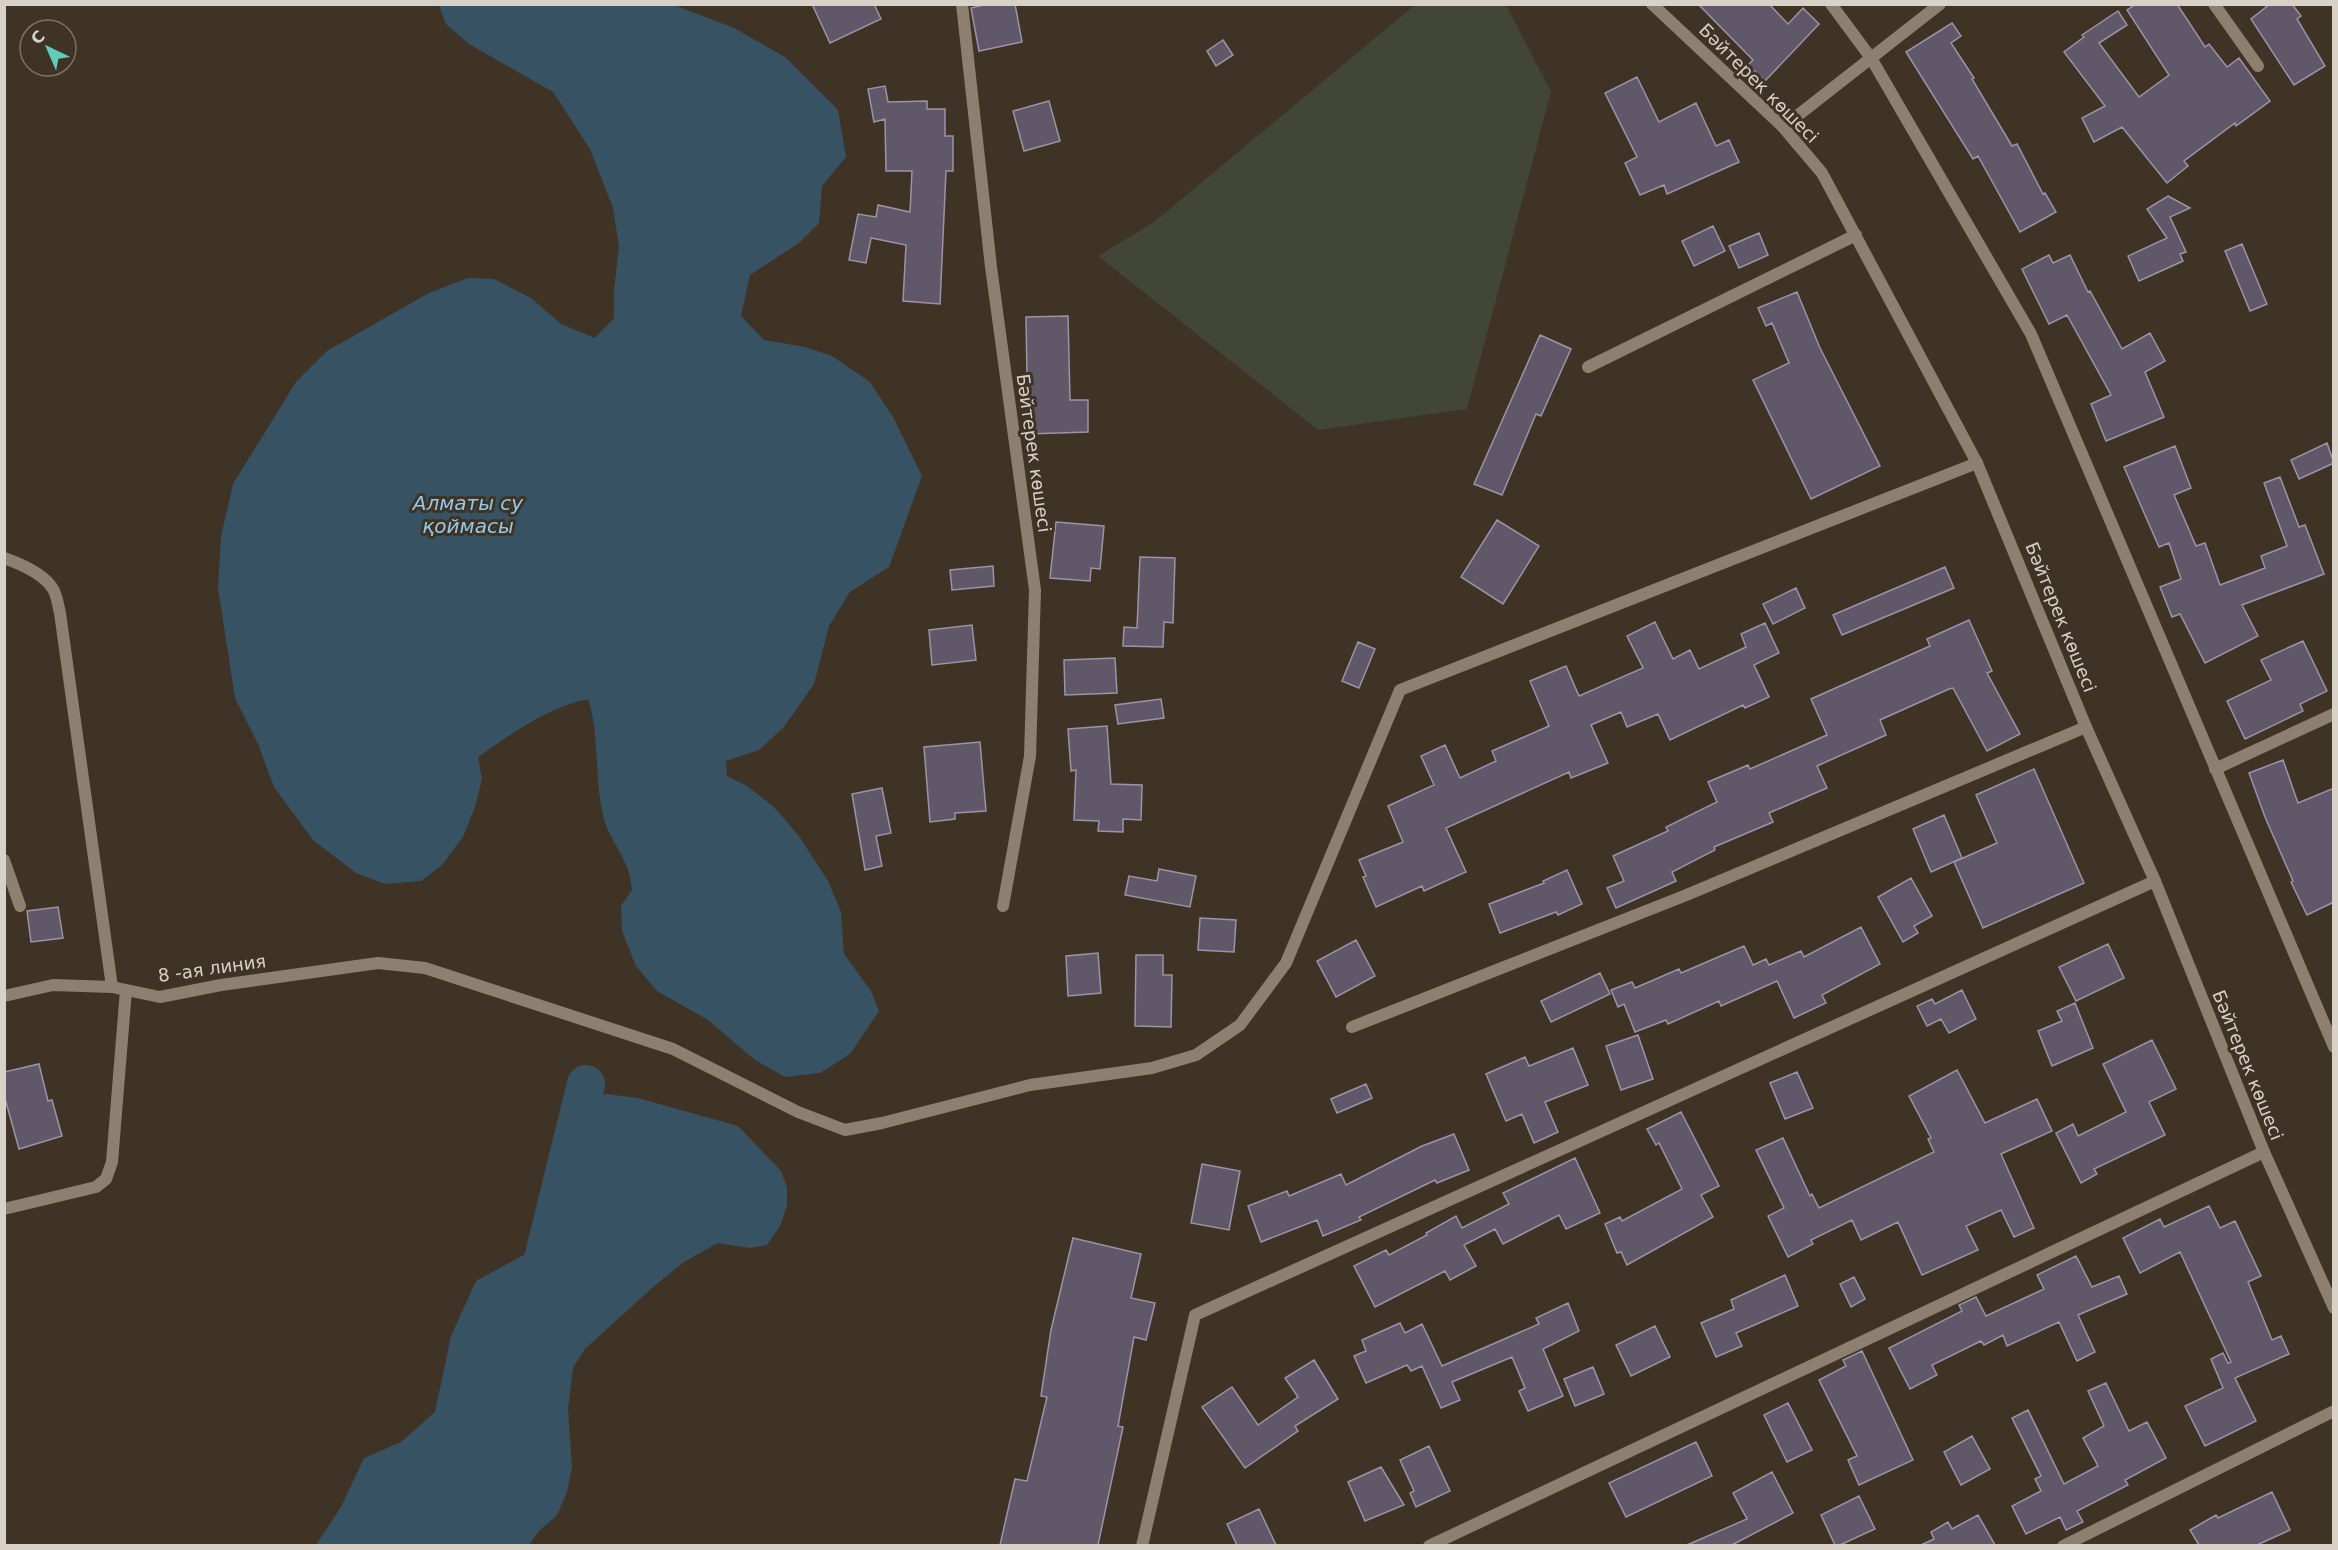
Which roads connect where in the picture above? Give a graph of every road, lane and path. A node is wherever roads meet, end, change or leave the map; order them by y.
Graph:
1 (962, 4) edge
2 (1652, 4) edge
3 (1831, 4) edge
4 (1940, 4) edge
5 (2214, 4) edge
6 (1871, 58) junction
7 (2258, 66) dead end
8 (1784, 127) junction
9 (1856, 236) junction
10 (1588, 367) dead end
11 (1977, 463) junction
12 (4, 558) edge
13 (2334, 714) edge
14 (2086, 727) junction
15 (2215, 769) junction
16 (4, 860) edge
17 (2155, 881) junction
18 (20, 906) dead end
19 (1004, 906) dead end
20 (112, 987) junction
21 (126, 990) junction
22 (4, 996) edge
23 (1352, 1027) dead end
24 (2334, 1047) edge
25 (2264, 1152) junction
26 (4, 1209) edge
27 (2334, 1308) edge
28 (2334, 1411) edge
29 (1142, 1545) edge
30 (1429, 1545) edge
31 (2063, 1545) edge

1 - 19 street, Бәйтерек көшесі
2 - 8 street, Бәйтерек көшесі
3 - 6 street
4 - 6 street
5 - 7 street
6 - 8 street
6 - 15 street
8 - 9 street, Бәйтерек көшесі
9 - 10 street
9 - 11 street, Бәйтерек көшесі
11 - 14 street, Бәйтерек көшесі
11 - 21 street, 8 -ая линия
12 - 20 street
13 - 15 street
14 - 17 street, Бәйтерек көшесі
14 - 23 street
15 - 24 street
16 - 18 street
17 - 25 street, Бәйтерек көшесі
17 - 29 street
20 - 21 street, 8 -ая линия
20 - 22 street, 8 -ая линия
21 - 26 street
25 - 27 street, Бәйтерек көшесі
25 - 30 street
28 - 31 street

